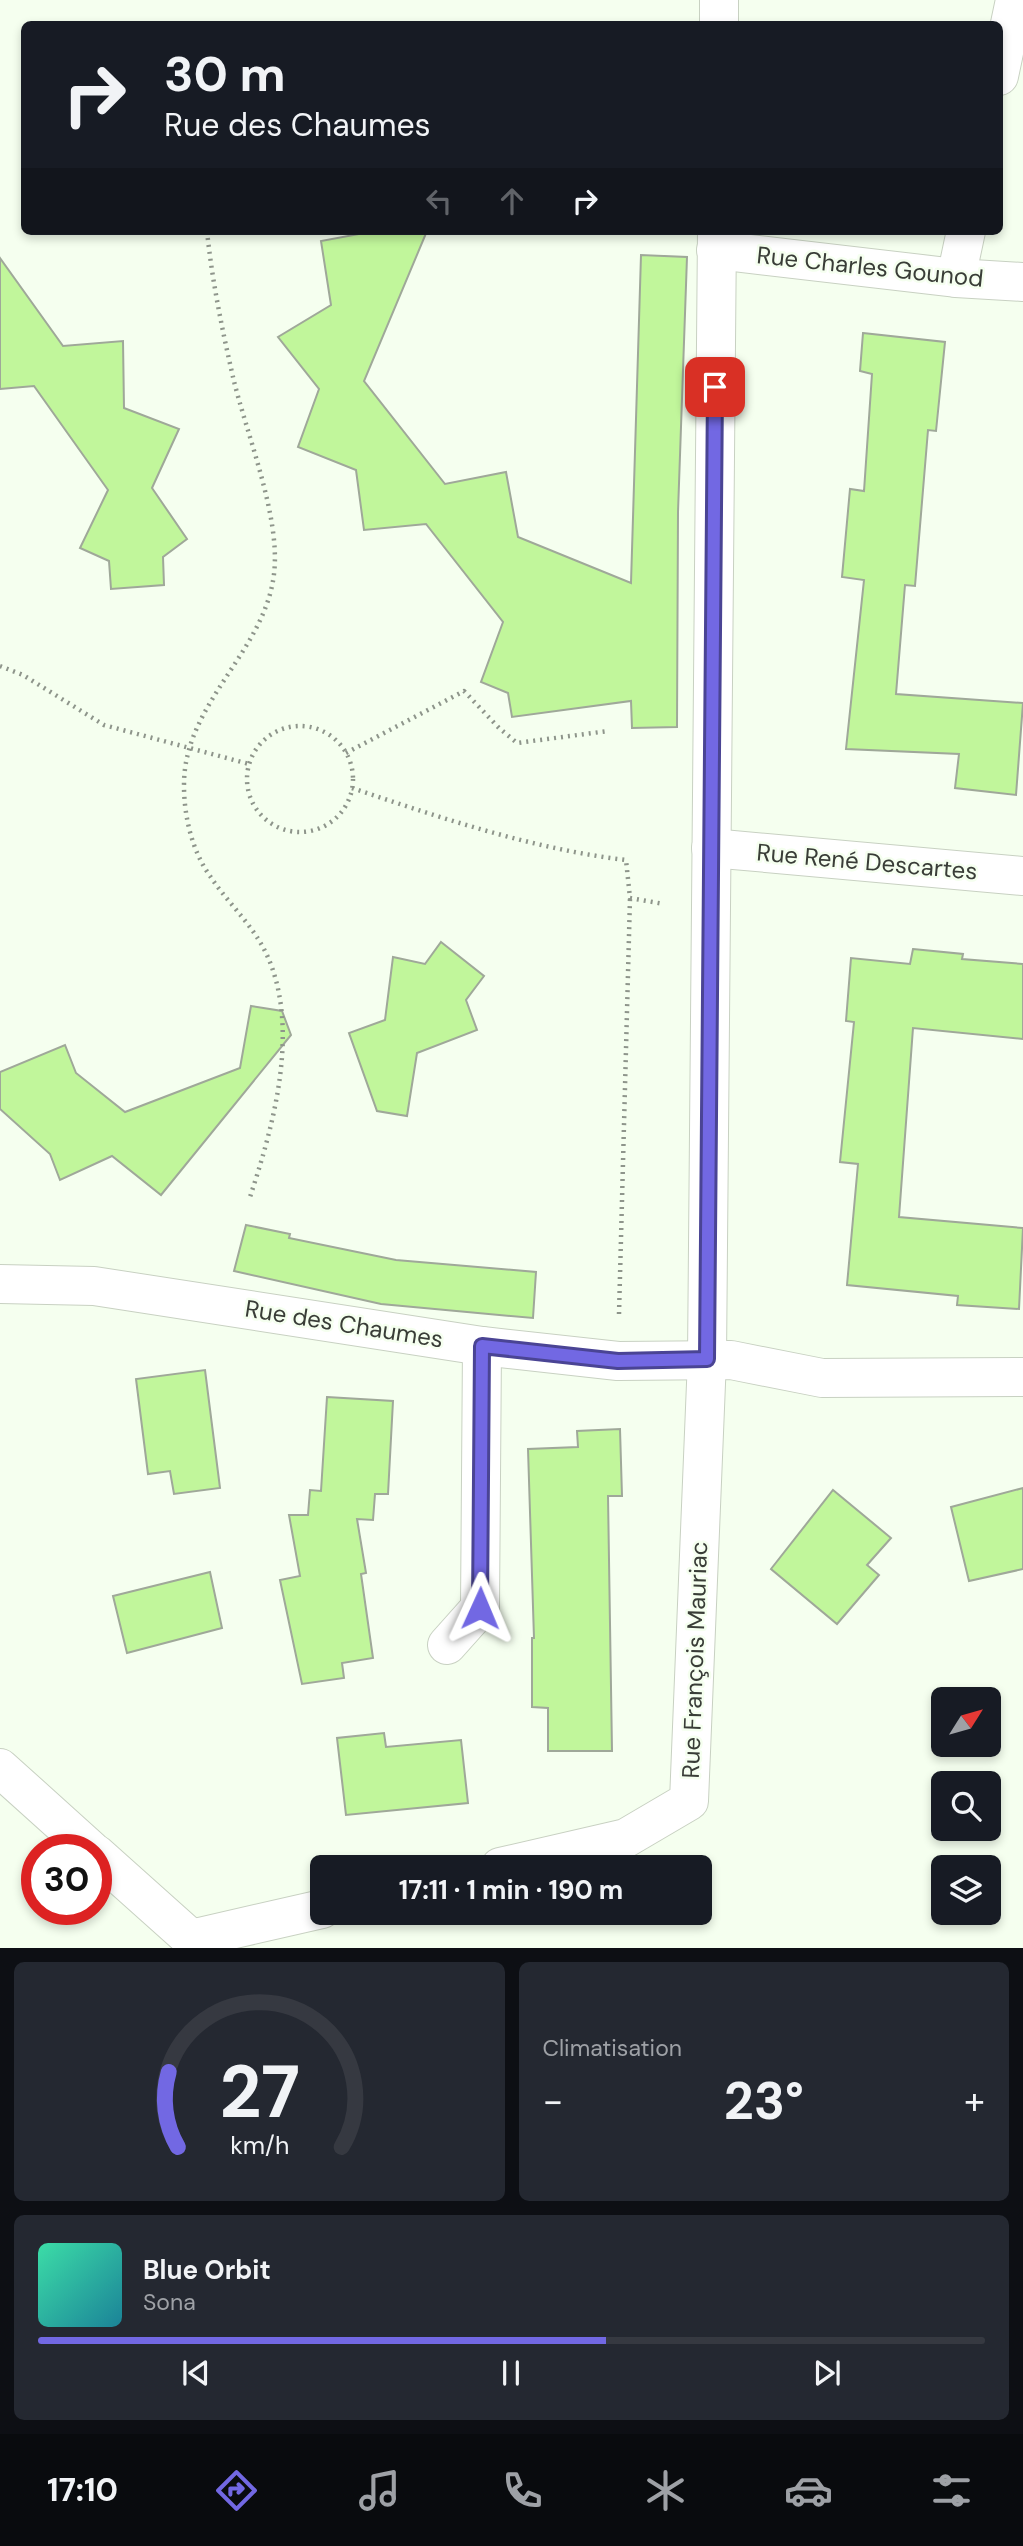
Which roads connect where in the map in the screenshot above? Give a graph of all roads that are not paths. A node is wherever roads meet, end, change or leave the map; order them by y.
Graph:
1 (719, 0) edge
2 (1015, 0) edge
3 (719, 21) edge
4 (1003, 57) edge
5 (965, 235) edge
6 (716, 240) edge
7 (957, 278) junction
8 (1023, 282) edge
9 (711, 848) junction
10 (1023, 876) edge
11 (0, 1284) edge
12 (482, 1346) junction
13 (707, 1359) junction
14 (1023, 1377) edge
15 (447, 1645) dead end
16 (0, 1768) edge
17 (73, 1834) edge
18 (552, 1855) edge
19 (112, 1868) edge
20 (310, 1912) edge

1 - 3 street
2 - 4 street
5 - 7 street
6 - 7 street, Rue Charles Gounod
6 - 9 street
7 - 8 street, Rue Charles Gounod
9 - 10 street, Rue René Descartes
9 - 13 street
11 - 12 street, Rue des Chaumes
12 - 13 street, Rue des Chaumes
12 - 15 street
13 - 14 street, Rue des Chaumes
13 - 18 street, Rue François Mauriac
16 - 17 street
19 - 20 street

